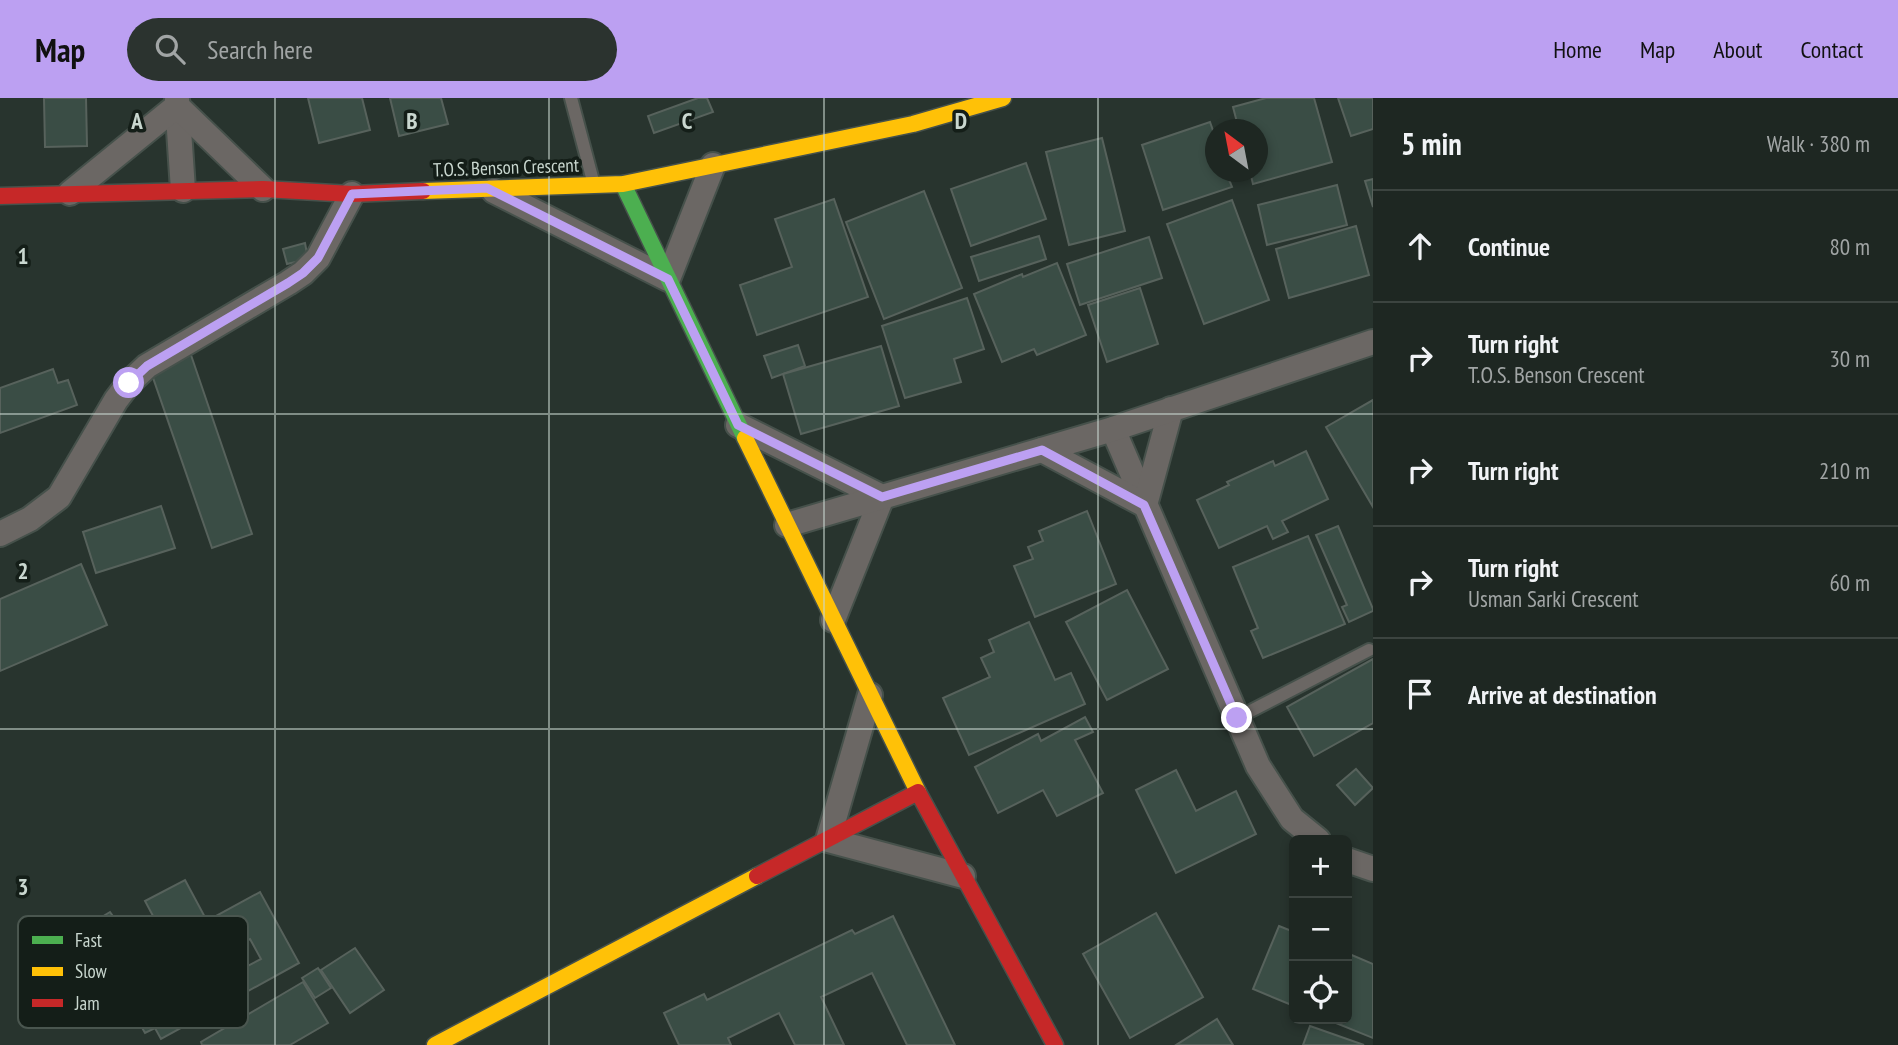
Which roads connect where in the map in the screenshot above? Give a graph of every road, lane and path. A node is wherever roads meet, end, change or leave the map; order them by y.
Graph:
1 (571, 98) edge
2 (925, 98) edge
3 (995, 99) edge
4 (177, 102) edge
5 (913, 124) junction
6 (713, 166) junction
7 (623, 184) junction
8 (594, 185) junction
9 (487, 188) junction
10 (183, 190) junction
11 (263, 190) junction
12 (70, 193) junction
13 (352, 194) junction
14 (0, 196) edge
15 (668, 279) junction
16 (1373, 342) edge
17 (1171, 410) junction
18 (738, 425) junction
19 (1113, 429) junction
20 (1042, 450) junction
21 (882, 497) junction
22 (1144, 505) junction
23 (786, 525) junction
24 (0, 534) edge
25 (833, 620) junction
26 (1369, 650) dead end
27 (870, 695) junction
28 (1237, 718) junction
29 (918, 792) junction
30 (1312, 835) edge
31 (828, 840) junction
32 (1352, 862) edge
33 (1373, 869) edge
34 (963, 876) junction
35 (435, 1045) edge
36 (1055, 1045) edge

1 - 8 lane
2 - 5 street
3 - 5 street, T.O.S. Benson Crescent
4 - 10 street
4 - 11 street
4 - 12 street
5 - 6 street, T.O.S. Benson Crescent
6 - 7 street, T.O.S. Benson Crescent
6 - 15 street
7 - 8 street, T.O.S. Benson Crescent
7 - 15 street
8 - 9 street, T.O.S. Benson Crescent
9 - 13 street, T.O.S. Benson Crescent
9 - 15 street
10 - 11 street, T.O.S. Benson Crescent
10 - 12 street, T.O.S. Benson Crescent
11 - 13 street, T.O.S. Benson Crescent
12 - 14 street, T.O.S. Benson Crescent
13 - 24 street
15 - 18 street
16 - 17 street
17 - 19 street
17 - 22 street
18 - 21 street
18 - 23 street
19 - 20 street
19 - 22 street
20 - 21 street
20 - 22 street
21 - 23 street
21 - 25 street
22 - 28 street
23 - 25 street
25 - 27 street
26 - 28 lane
27 - 29 street
27 - 31 street
28 - 30 street
29 - 31 street
29 - 34 street
31 - 34 street
31 - 35 street
32 - 33 street
34 - 36 street

